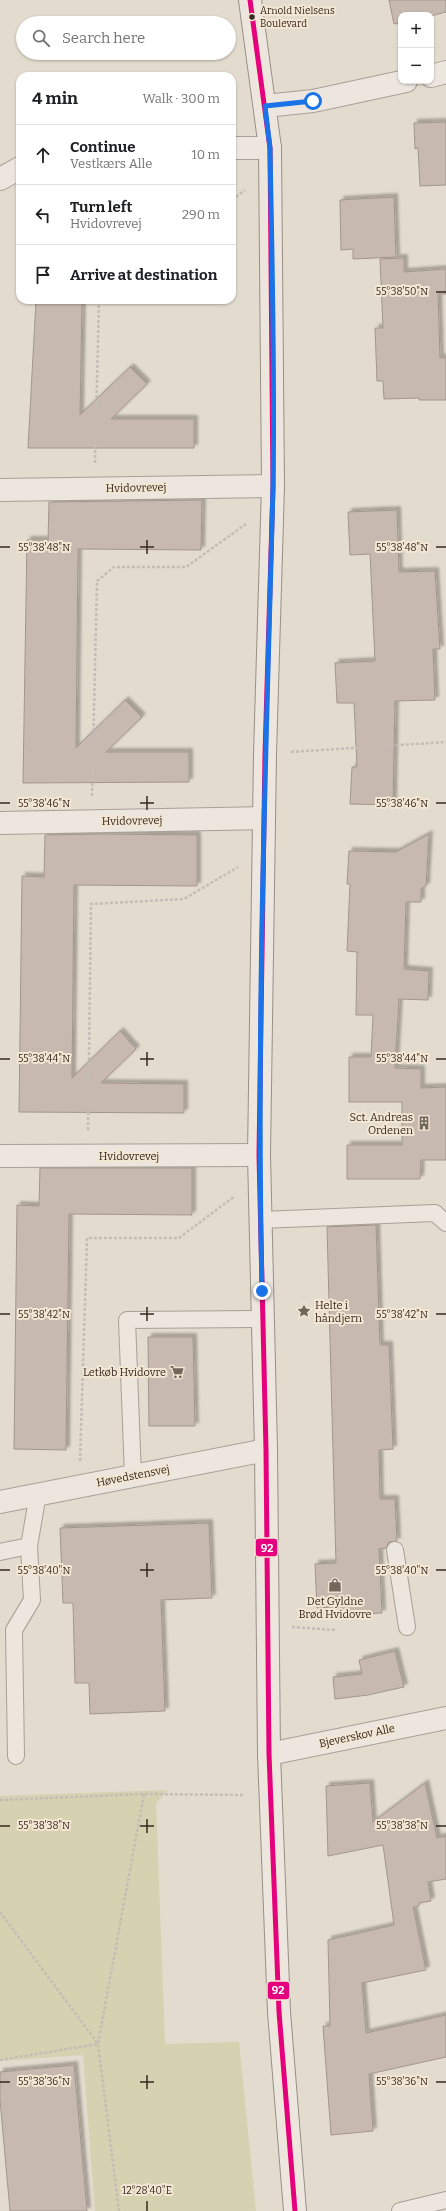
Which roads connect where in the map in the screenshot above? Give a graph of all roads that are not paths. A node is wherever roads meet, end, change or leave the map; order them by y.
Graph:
1 (250, 0) edge
2 (446, 72) edge
3 (434, 75) edge
4 (398, 83) edge
5 (265, 106) junction
6 (236, 148) edge
7 (270, 148) junction
8 (16, 170) edge
9 (0, 179) edge
10 (0, 490) edge
11 (272, 496) junction
12 (264, 818) junction
13 (0, 823) edge
14 (259, 1155) junction
15 (0, 1156) edge
16 (260, 1220) junction
17 (446, 1223) edge
18 (263, 1319) junction
19 (266, 1450) junction
20 (133, 1476) junction
21 (38, 1494) junction
22 (0, 1502) edge
23 (29, 1546) junction
24 (395, 1550) dead end
25 (0, 1552) edge
26 (407, 1626) dead end
27 (446, 1718) edge
28 (269, 1754) junction
29 (16, 1756) dead end
30 (446, 2200) edge
31 (295, 2211) edge
32 (400, 2211) edge

1 - 5 street
2 - 3 street
4 - 5 street
5 - 7 street
6 - 7 street
7 - 11 street
8 - 9 street
10 - 11 street, Hvidovrevej
11 - 12 street
12 - 13 street, Hvidovrevej
12 - 14 street
14 - 15 street, Hvidovrevej
14 - 16 street
16 - 17 lane
16 - 18 street
18 - 19 street
18 - 20 lane
19 - 20 street, Høvedstensvej
19 - 28 street
20 - 21 street, Høvedstensvej
21 - 22 street, Høvedstensvej
21 - 23 lane
23 - 25 lane
23 - 29 lane
24 - 26 lane
27 - 28 street, Bjeverskov Alle
28 - 31 street
30 - 32 lane

